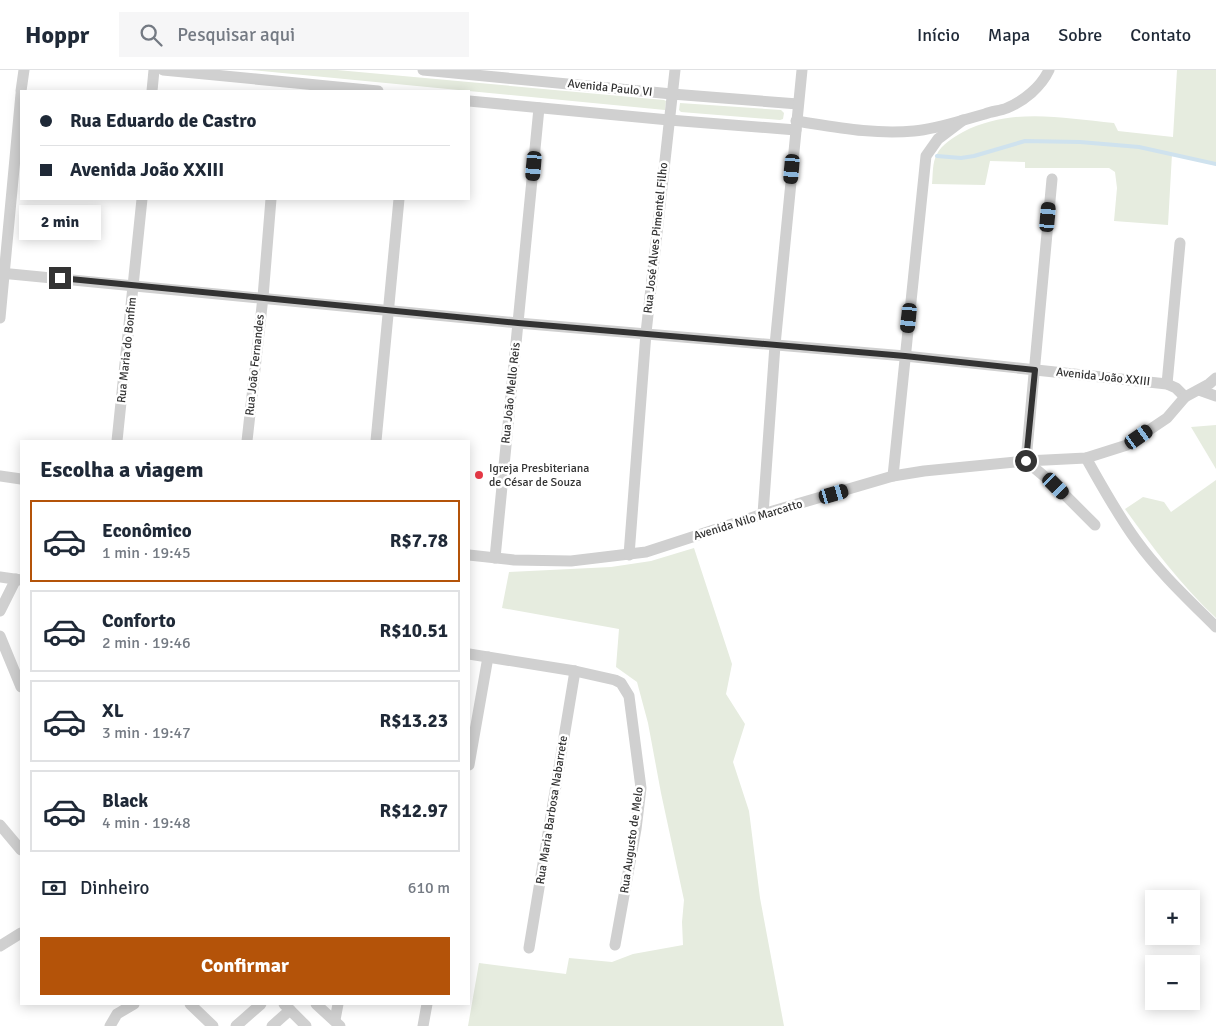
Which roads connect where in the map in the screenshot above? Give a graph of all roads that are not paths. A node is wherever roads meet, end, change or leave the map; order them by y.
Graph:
1 (24, 70) edge
2 (154, 70) edge
3 (162, 70) edge
4 (423, 70) edge
5 (675, 70) edge
6 (802, 70) edge
7 (1049, 70) edge
8 (544, 76) edge
9 (281, 86) edge
10 (21, 90) edge
11 (152, 90) edge
12 (359, 90) edge
13 (672, 94) junction
14 (470, 101) edge
15 (20, 102) edge
16 (798, 104) junction
17 (539, 108) junction
18 (669, 120) junction
19 (963, 120) junction
20 (796, 125) junction
21 (1052, 179) dead end
22 (142, 200) edge
23 (271, 200) edge
24 (399, 200) edge
25 (1180, 243) dead end
26 (2, 273) edge
27 (134, 284) junction
28 (263, 297) junction
29 (389, 310) junction
30 (0, 318) edge
31 (518, 323) junction
32 (646, 333) junction
33 (775, 345) junction
34 (905, 356) junction
35 (1035, 370) junction
36 (1216, 378) edge
37 (1168, 384) junction
38 (1199, 390) junction
39 (1216, 396) edge
40 (1185, 397) junction
41 (117, 440) edge
42 (247, 440) edge
43 (376, 440) edge
44 (1086, 458) junction
45 (1026, 461) junction
46 (0, 476) edge
47 (893, 476) junction
48 (20, 479) edge
49 (763, 514) junction
50 (1095, 525) dead end
51 (470, 555) edge
52 (629, 555) junction
53 (495, 558) junction
54 (0, 577) edge
55 (19, 580) edge
56 (0, 611) edge
57 (1216, 627) edge
58 (0, 636) edge
59 (470, 654) edge
60 (488, 657) junction
61 (574, 671) junction
62 (20, 685) edge
63 (470, 759) edge
64 (0, 825) edge
65 (20, 849) edge
66 (20, 933) edge
67 (615, 945) dead end
68 (0, 946) edge
69 (529, 948) dead end
70 (132, 1005) edge
71 (191, 1005) edge
72 (260, 1005) edge
73 (317, 1005) edge
74 (338, 1005) edge
75 (427, 1005) edge
76 (287, 1007) edge
77 (338, 1023) edge
78 (110, 1026) edge
79 (213, 1026) edge
80 (236, 1026) edge
81 (272, 1026) edge
82 (306, 1026) edge
83 (423, 1026) edge

1 - 10 street
2 - 11 street
3 - 9 street
4 - 8 street, Avenida Paulo VI
5 - 13 street, Rua José Alves Pimentel Filho
6 - 16 street
7 - 19 street
8 - 13 street, Avenida Paulo VI
9 - 12 street
13 - 16 street, Avenida Paulo VI
13 - 18 street, Rua José Alves Pimentel Filho
14 - 17 street
15 - 26 street
16 - 20 street
17 - 18 street
17 - 31 street, Rua João Mello Reis
18 - 20 street
18 - 32 street, Rua José Alves Pimentel Filho
19 - 20 street
19 - 34 street
20 - 33 street
21 - 35 street
22 - 27 street, Rua Maria do Bonfim
23 - 28 street, Rua João Fernandes
24 - 29 street
25 - 37 street
26 - 27 street, Avenida João XXIII
26 - 30 street
27 - 28 street, Avenida João XXIII
27 - 41 street, Rua Maria do Bonfim
28 - 29 street, Avenida João XXIII
28 - 42 street, Rua João Fernandes
29 - 31 street, Avenida João XXIII
29 - 43 street
31 - 32 street, Avenida João XXIII
31 - 53 street, Rua João Mello Reis
32 - 33 street, Avenida João XXIII
32 - 52 street, Rua José Alves Pimentel Filho
33 - 34 street, Avenida João XXIII
33 - 49 street
34 - 35 street, Avenida João XXIII
34 - 47 street
35 - 37 street, Avenida João XXIII
35 - 45 street
36 - 38 street
37 - 40 street, Avenida João XXIII
38 - 39 street
38 - 40 street
40 - 44 street, Avenida Nilo Marcatto
44 - 45 street, Avenida Nilo Marcatto
44 - 57 street
45 - 47 street, Avenida Nilo Marcatto
45 - 50 street
46 - 48 street
47 - 49 street, Avenida Nilo Marcatto
49 - 52 street, Avenida Nilo Marcatto
51 - 53 street, Avenida Nilo Marcatto
52 - 53 street, Avenida Nilo Marcatto
54 - 55 street
55 - 56 street
58 - 62 street
59 - 60 street, Rua Augusto de Melo
60 - 61 street, Rua Augusto de Melo
60 - 63 street
61 - 67 street, Rua Augusto de Melo
61 - 69 street, Rua Maria Barbosa Nabarrete
64 - 65 street
66 - 68 street
70 - 78 street
71 - 79 street
72 - 80 street
73 - 77 street
74 - 77 street
75 - 83 street
76 - 81 street
76 - 82 street

